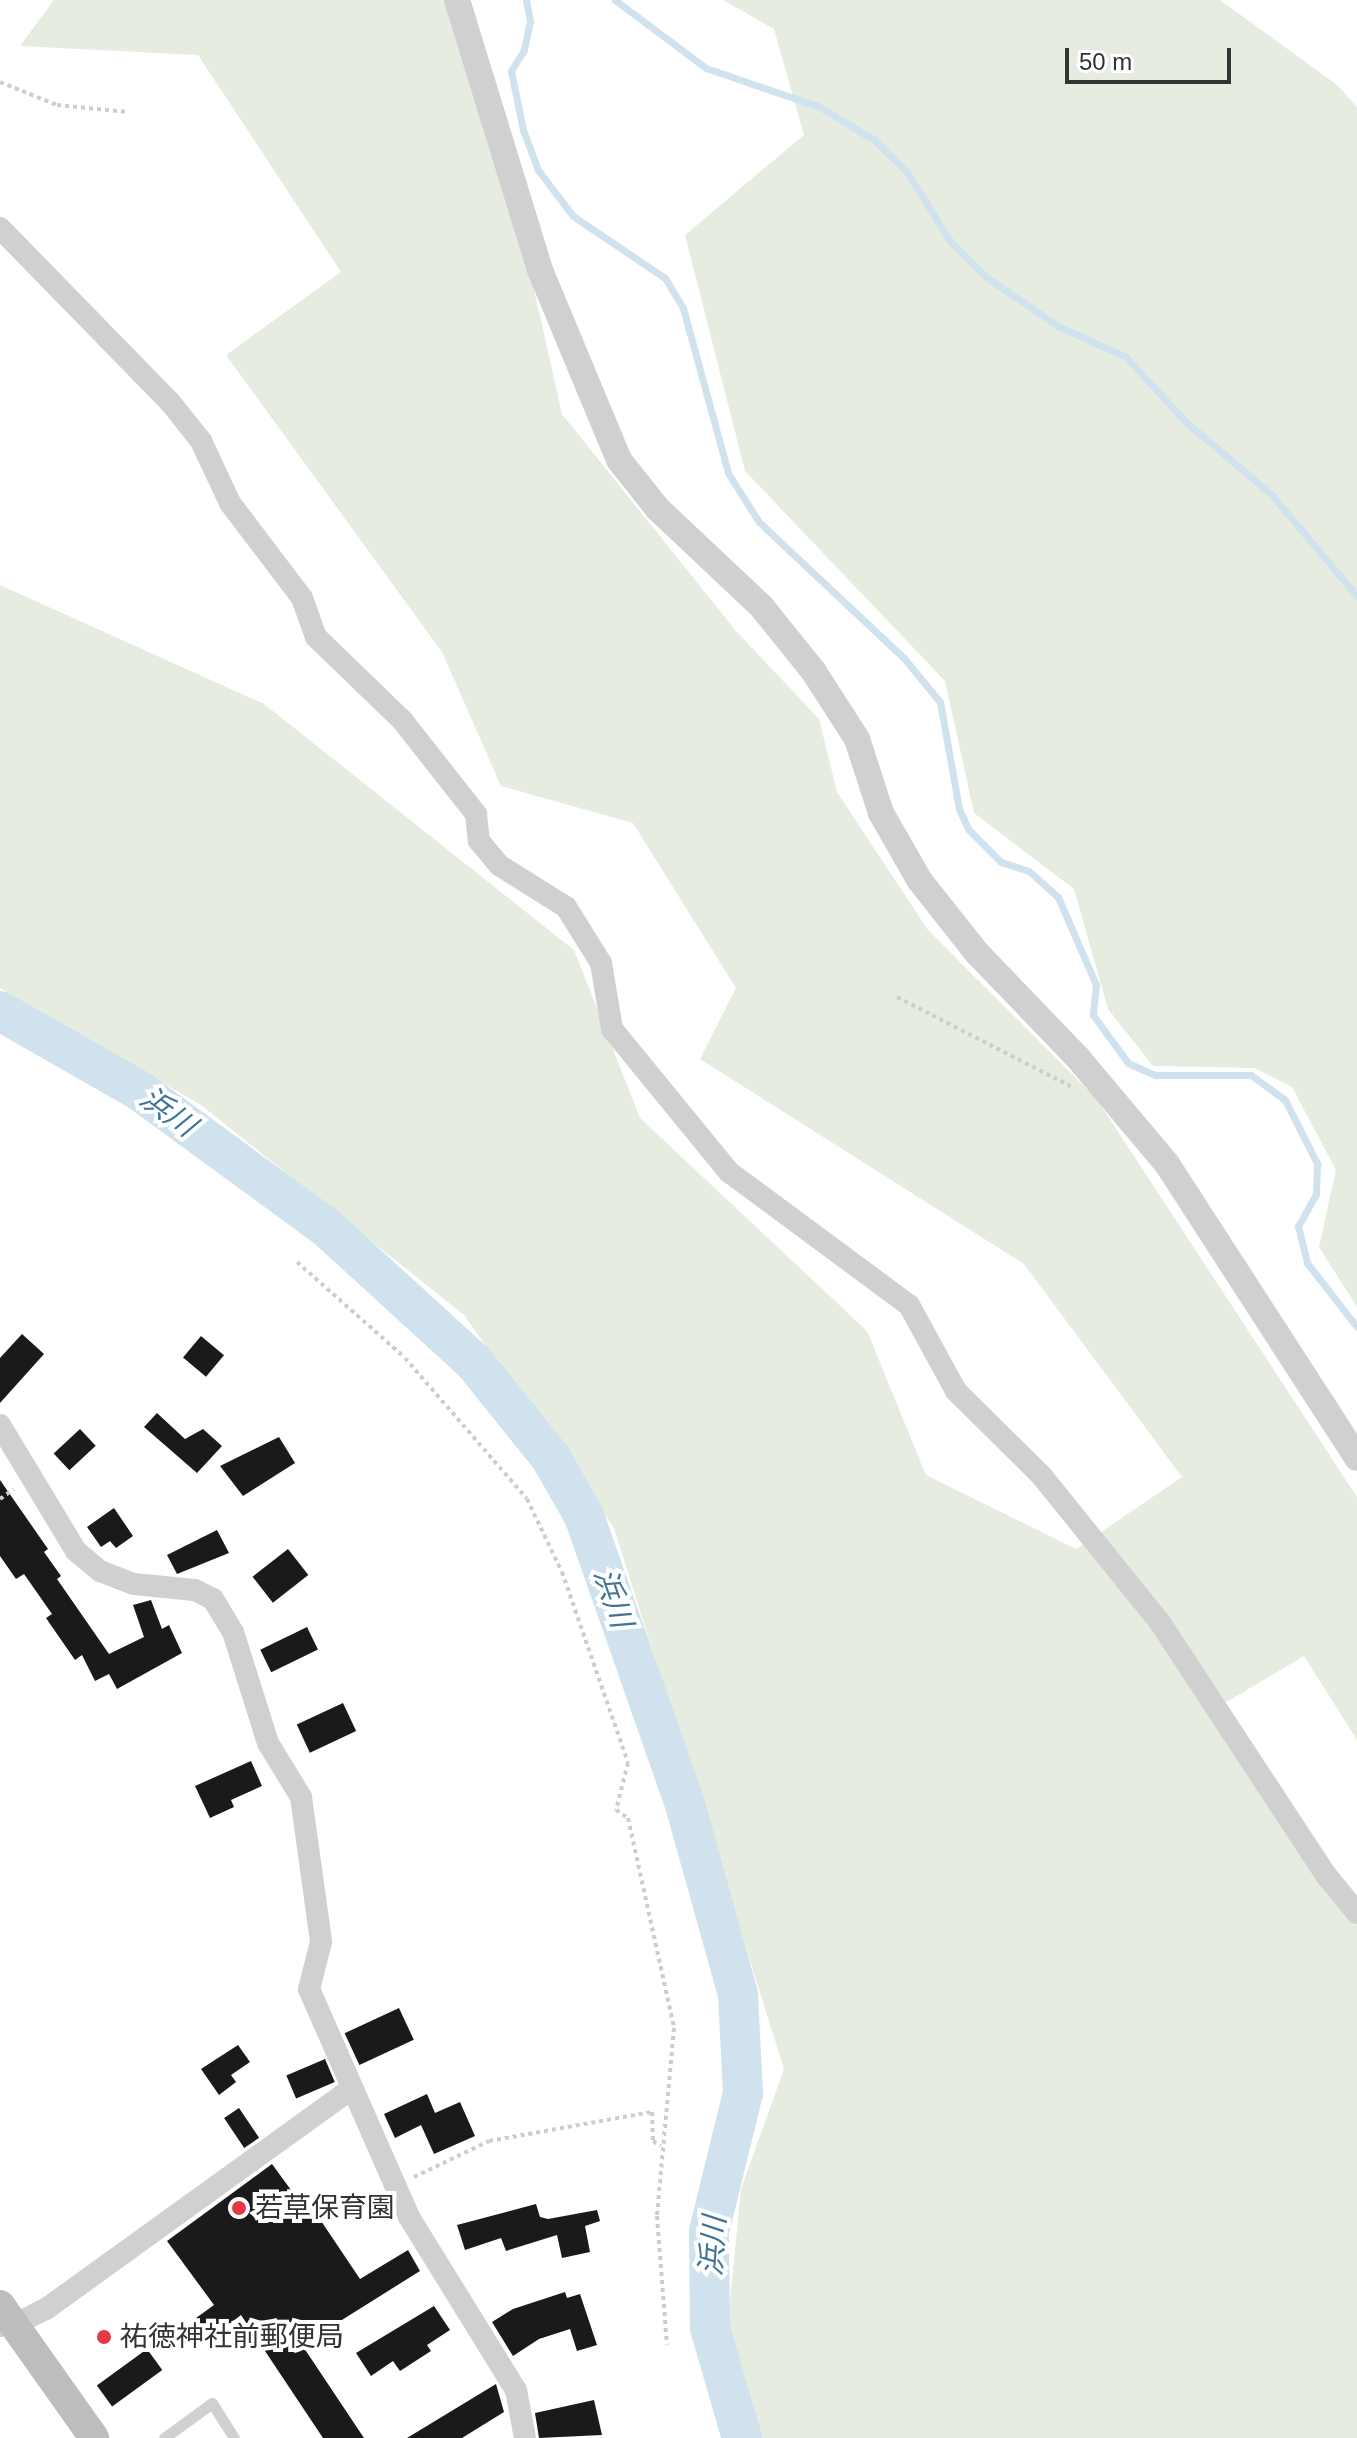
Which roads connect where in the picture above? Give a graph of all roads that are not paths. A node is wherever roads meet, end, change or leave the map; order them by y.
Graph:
1 (457, 0) edge
2 (0, 228) edge
3 (0, 1425) edge
4 (1357, 1458) edge
5 (1357, 1913) edge
6 (352, 2088) junction
7 (5, 2319) edge
8 (94, 2438) edge
9 (164, 2438) edge
10 (234, 2438) edge
11 (525, 2438) edge

1 - 4 street
2 - 5 street
3 - 6 street
6 - 7 street
6 - 11 street
7 - 8 main road
9 - 10 lane

